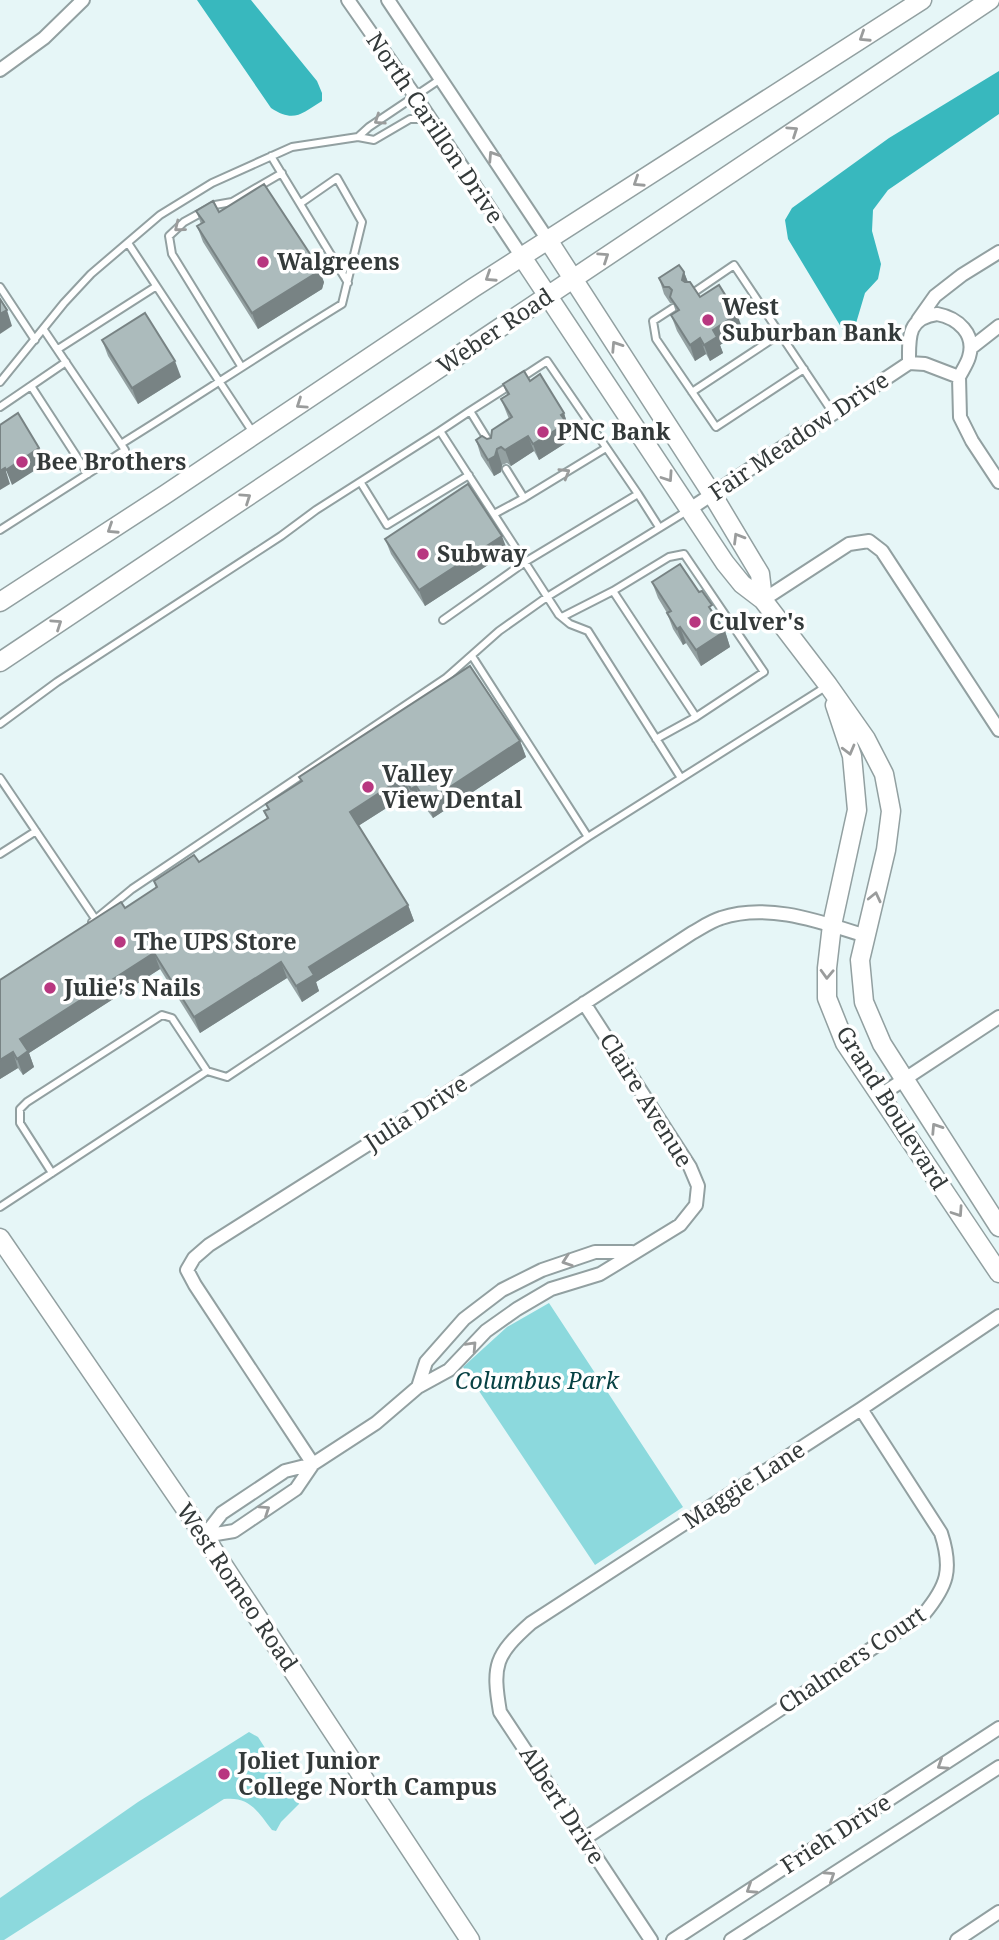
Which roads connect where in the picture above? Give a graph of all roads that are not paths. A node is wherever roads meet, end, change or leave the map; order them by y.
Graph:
1 (83, 0) edge
2 (348, 0) edge
3 (388, 0) edge
4 (922, 0) edge
5 (990, 0) edge
6 (0, 70) edge
7 (442, 78) junction
8 (415, 96) junction
9 (430, 119) junction
10 (358, 137) junction
11 (271, 156) junction
12 (282, 173) junction
13 (301, 203) junction
14 (548, 240) junction
15 (128, 243) junction
16 (999, 252) edge
17 (522, 257) junction
18 (572, 278) junction
19 (348, 283) junction
20 (0, 287) edge
21 (155, 287) junction
22 (693, 293) edge
23 (548, 296) junction
24 (673, 308) edge
25 (918, 320) junction
26 (999, 326) edge
27 (44, 330) junction
28 (780, 334) junction
29 (35, 340) junction
30 (971, 348) junction
31 (58, 349) junction
32 (66, 362) junction
33 (909, 363) junction
34 (240, 366) junction
35 (804, 369) junction
36 (959, 377) junction
37 (0, 382) edge
38 (221, 382) junction
39 (31, 386) junction
40 (692, 392) junction
41 (0, 407) edge
42 (470, 411) junction
43 (833, 413) junction
44 (440, 431) junction
45 (254, 435) junction
46 (121, 444) junction
47 (606, 448) junction
48 (493, 449) edge
49 (506, 469) dead end
50 (88, 474) junction
51 (468, 475) junction
52 (999, 482) edge
53 (361, 483) junction
54 (638, 494) junction
55 (712, 494) junction
56 (524, 498) junction
57 (690, 509) junction
58 (494, 514) junction
59 (659, 527) junction
60 (0, 530) edge
61 (525, 562) junction
62 (613, 591) junction
63 (547, 597) junction
64 (763, 600) junction
65 (0, 601) edge
66 (562, 617) junction
67 (443, 620) dead end
68 (472, 656) junction
69 (0, 662) edge
70 (828, 685) junction
71 (696, 717) junction
72 (0, 724) edge
73 (999, 730) edge
74 (656, 739) junction
75 (0, 778) edge
76 (681, 778) junction
77 (36, 831) junction
78 (588, 837) junction
79 (0, 854) edge
80 (96, 920) junction
81 (832, 925) junction
82 (87, 926) edge
83 (866, 936) junction
84 (584, 1003) junction
85 (999, 1017) edge
86 (207, 1071) junction
87 (904, 1080) junction
88 (879, 1096) junction
89 (52, 1172) junction
90 (0, 1207) edge
91 (999, 1227) edge
92 (0, 1238) edge
93 (633, 1252) junction
94 (999, 1273) edge
95 (999, 1316) edge
96 (418, 1387) junction
97 (861, 1409) junction
98 (313, 1464) junction
99 (204, 1536) junction
100 (497, 1662) joint
101 (999, 1728) edge
102 (999, 1767) edge
103 (584, 1839) junction
104 (999, 1912) edge
105 (470, 1940) edge
106 (651, 1940) edge
107 (673, 1940) edge
108 (732, 1940) edge
109 (957, 1940) edge

1 - 6 street
2 - 8 street, North Carillon Drive
3 - 7 street, North Carillon Drive
4 -> 14 main road, Weber Road
18 -> 5 main road, Weber Road
7 - 8 lane
14 -> 7 street, North Carillon Drive
8 - 9 street, North Carillon Drive
8 -> 10 lane
9 - 10 lane
9 - 17 street, North Carillon Drive
10 - 11 lane
11 - 12 lane
11 - 15 lane
12 - 13 lane
12 -> 34 lane
13 - 19 lane
13 - 19 lane
14 - 17 main road, Weber Road
14 - 18 main road, Grand Boulevard
15 - 21 lane
15 - 27 lane
16 - 25 street, Fair Meadow Drive
17 - 23 main road, Grand Boulevard
17 -> 45 main road, Weber Road
18 - 23 main road, Weber Road
55 -> 18 main road, Grand Boulevard
19 - 34 lane
20 - 29 lane
21 - 31 lane
21 - 38 lane
22 - 28 lane
23 -> 57 main road, Grand Boulevard
69 -> 23 main road, Weber Road
24 - 40 lane
25 - 30 street
25 - 33 street, Fair Meadow Drive
26 - 30 street
27 - 29 lane
27 - 31 lane
28 - 35 lane
28 - 40 lane
29 - 37 lane
30 - 36 street
31 - 32 lane
32 - 39 lane
32 - 46 lane
33 - 36 street, Fair Meadow Drive
33 - 43 street, Fair Meadow Drive
34 - 38 lane
35 - 40 lane
35 - 43 lane
36 - 52 street
38 - 45 lane
38 - 46 lane
39 - 41 lane
39 - 50 lane
42 - 44 lane
42 - 47 lane
42 - 48 lane
43 - 55 street, Fair Meadow Drive
44 - 51 lane
44 - 53 lane
45 -> 65 main road, Weber Road
46 - 50 lane
47 - 54 lane
56 -> 47 lane
49 - 56 lane
50 - 60 lane
51 - 53 lane
51 - 58 lane
53 - 72 lane
54 - 59 lane
54 - 61 lane
55 - 57 street, Fair Meadow Drive
64 -> 55 main road, Grand Boulevard
56 - 58 lane
57 - 59 lane
57 - 64 main road, Grand Boulevard
58 - 61 lane
59 - 63 lane
61 - 63 lane
61 - 67 lane
62 - 66 lane
62 - 71 lane
62 - 71 lane
63 - 66 lane
63 - 68 lane
64 - 70 main road, Grand Boulevard
64 - 73 street
66 - 74 lane
68 - 78 lane
68 - 80 lane
70 - 76 lane
70 -> 81 main road, Grand Boulevard
83 -> 70 main road, Grand Boulevard
71 - 74 lane
74 - 76 lane
75 - 77 lane
76 - 78 lane
77 - 79 lane
77 - 80 lane
78 - 86 lane
80 - 82 lane
81 - 83 street, Julia Drive
81 - 84 street, Julia Drive
81 -> 88 main road, Grand Boulevard
83 - 87 main road, Grand Boulevard
84 - 93 street, Claire Avenue
84 - 98 street, Julia Drive
85 - 87 street
86 - 89 lane
86 - 89 lane
87 - 88 street
91 -> 87 main road, Grand Boulevard
88 -> 94 main road, Grand Boulevard
89 - 90 lane
92 - 99 main road, West Romeo Road
96 -> 93 street, Claire Avenue
93 -> 96 street, Claire Avenue
95 - 97 street, Maggie Lane
96 - 98 street, Claire Avenue
97 - 100 street, Maggie Lane
97 - 103 street, Chalmers Court
98 - 99 street, Claire Avenue
99 -> 98 street, Claire Avenue
99 - 105 main road, West Romeo Road
100 - 103 street, Albert Drive
101 -> 107 street, Frieh Drive
108 -> 102 street, Frieh Drive
103 - 106 street, Albert Drive
104 - 109 street

